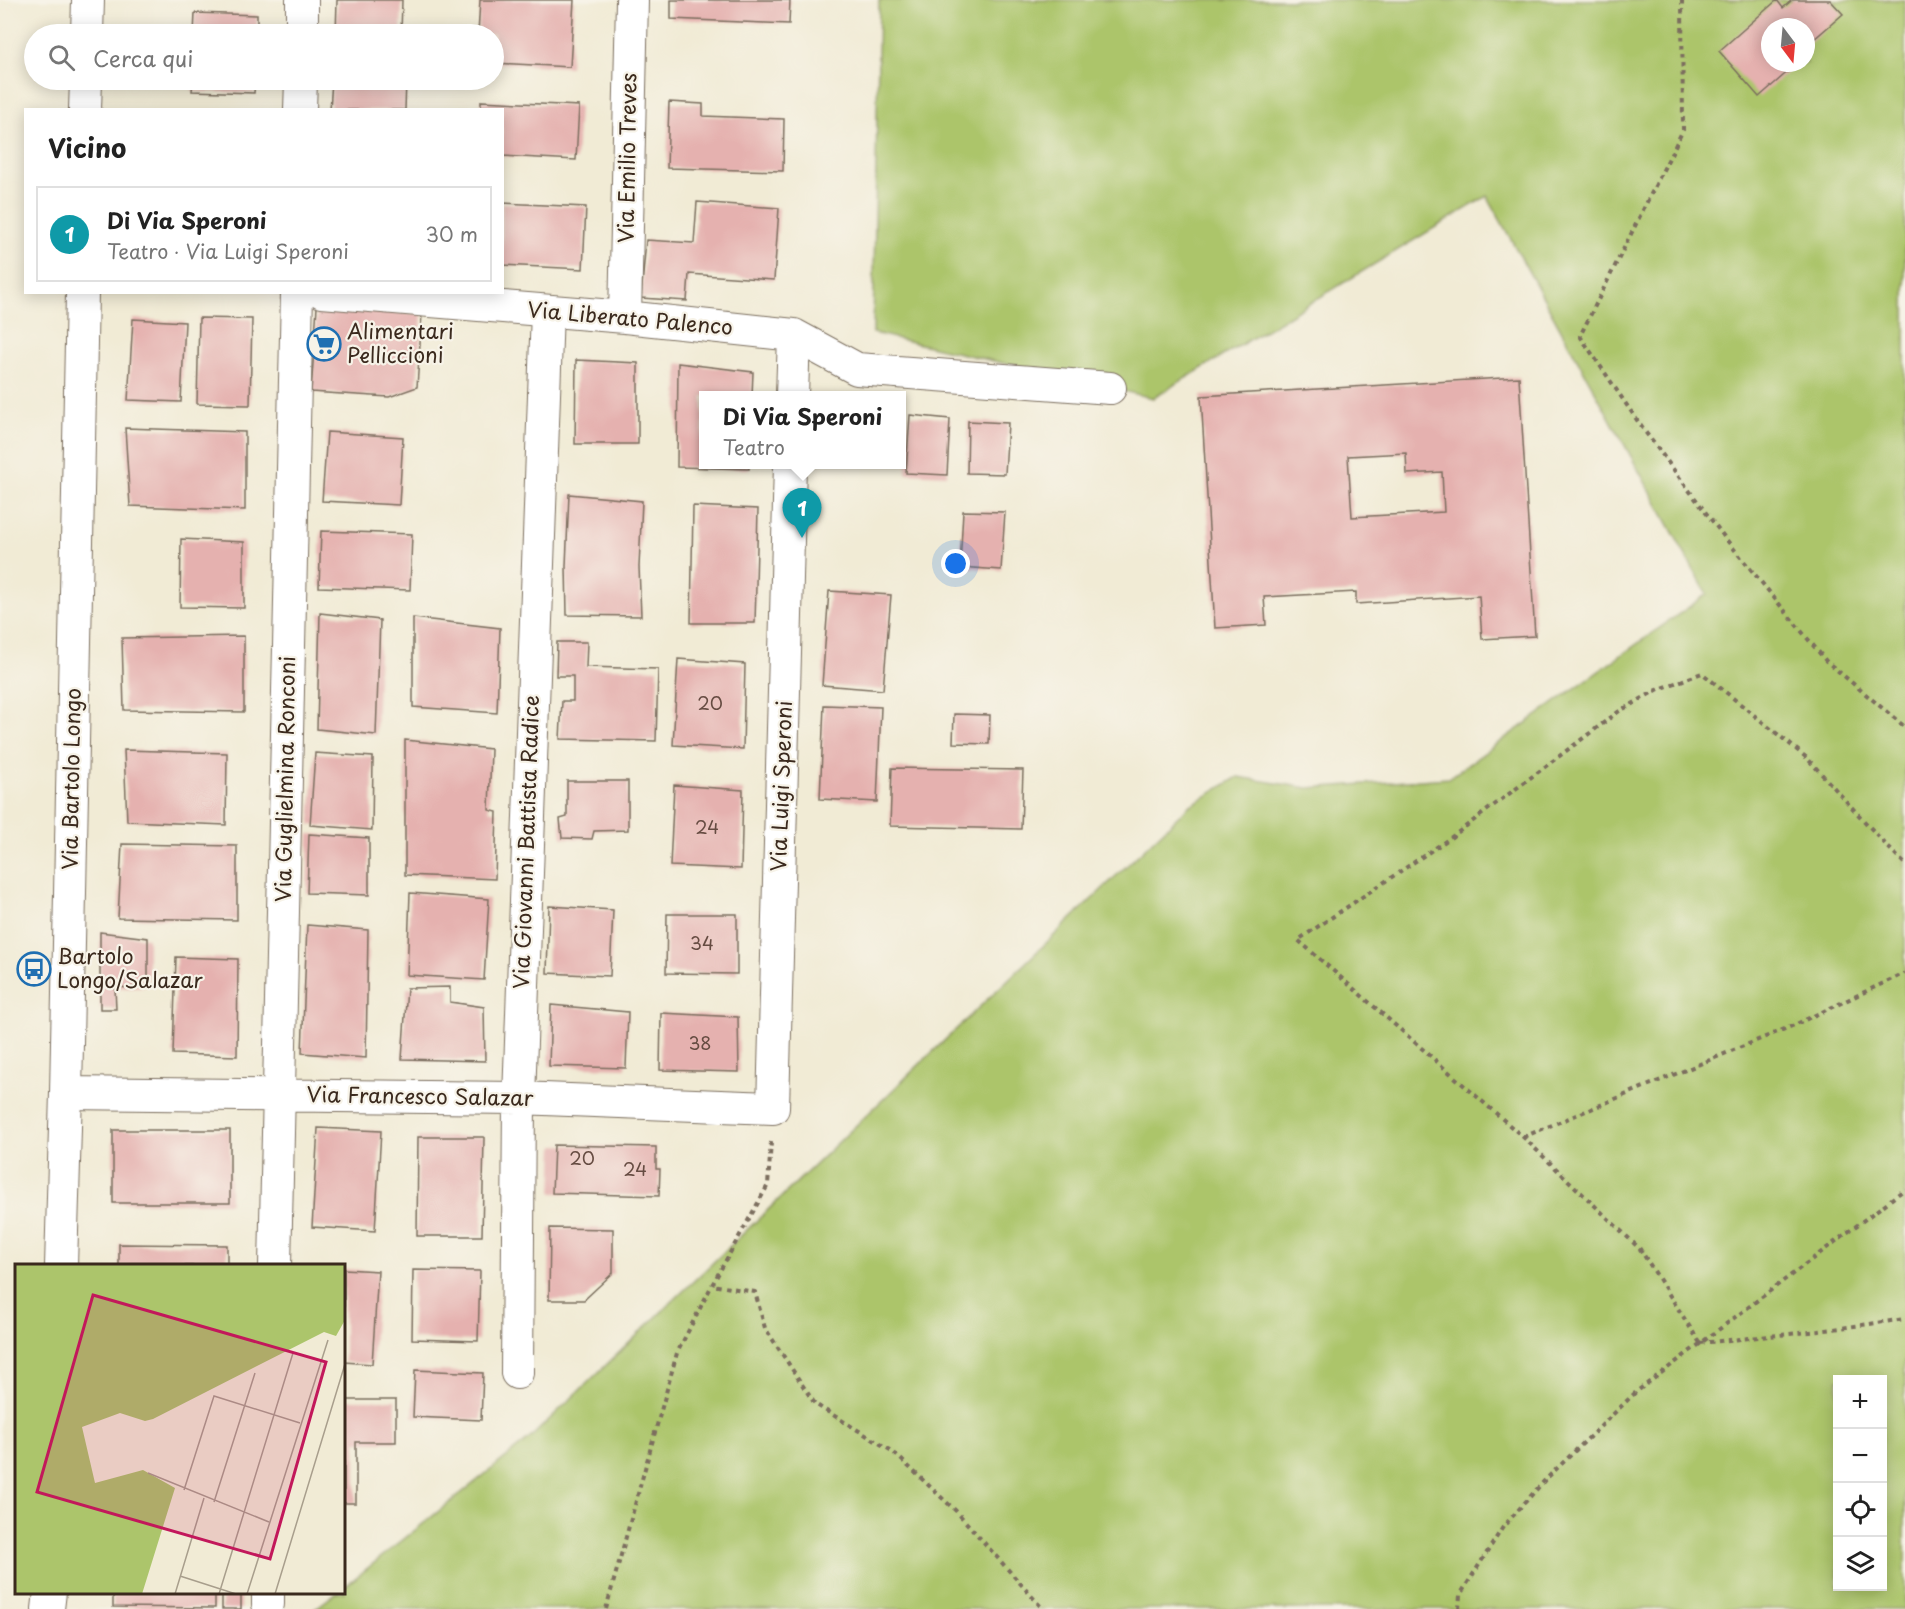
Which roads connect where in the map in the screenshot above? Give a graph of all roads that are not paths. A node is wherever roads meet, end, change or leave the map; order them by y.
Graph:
1 (88, 0) edge
2 (302, 0) edge
3 (632, 0) edge
4 (87, 24) edge
5 (302, 24) edge
6 (86, 90) edge
7 (301, 90) edge
8 (86, 108) edge
9 (300, 108) edge
10 (82, 294) edge
11 (297, 294) edge
12 (346, 294) edge
13 (547, 311) junction
14 (625, 317) junction
15 (794, 335) junction
16 (1110, 388) dead end
17 (792, 391) edge
18 (790, 469) edge
19 (66, 1093) junction
20 (279, 1095) junction
21 (519, 1098) junction
22 (773, 1108) joint
23 (61, 1264) edge
24 (275, 1264) edge
25 (517, 1373) dead end
26 (50, 1594) edge
27 (48, 1609) edge

1 - 4 street
2 - 5 street
3 - 14 street, Via Emilio Treves
6 - 8 street
7 - 9 street
10 - 19 street, Via Bartolo Longo
11 - 20 street, Via Guglielmina Ronconi
12 - 13 street, Via Liberato Palenco
13 - 14 street, Via Liberato Palenco
13 - 21 street, Via Giovanni Battista Radice
14 - 15 street, Via Liberato Palenco
15 - 16 street
15 - 17 street
18 - 22 street, Via Luigi Speroni
19 - 20 street, Via Francesco Salazar
19 - 23 street, Via Bartolo Longo
20 - 21 street, Via Francesco Salazar
20 - 24 street, Via Guglielmina Ronconi
21 - 22 street, Via Francesco Salazar
21 - 25 street, Via Giovanni Battista Radice
26 - 27 street

